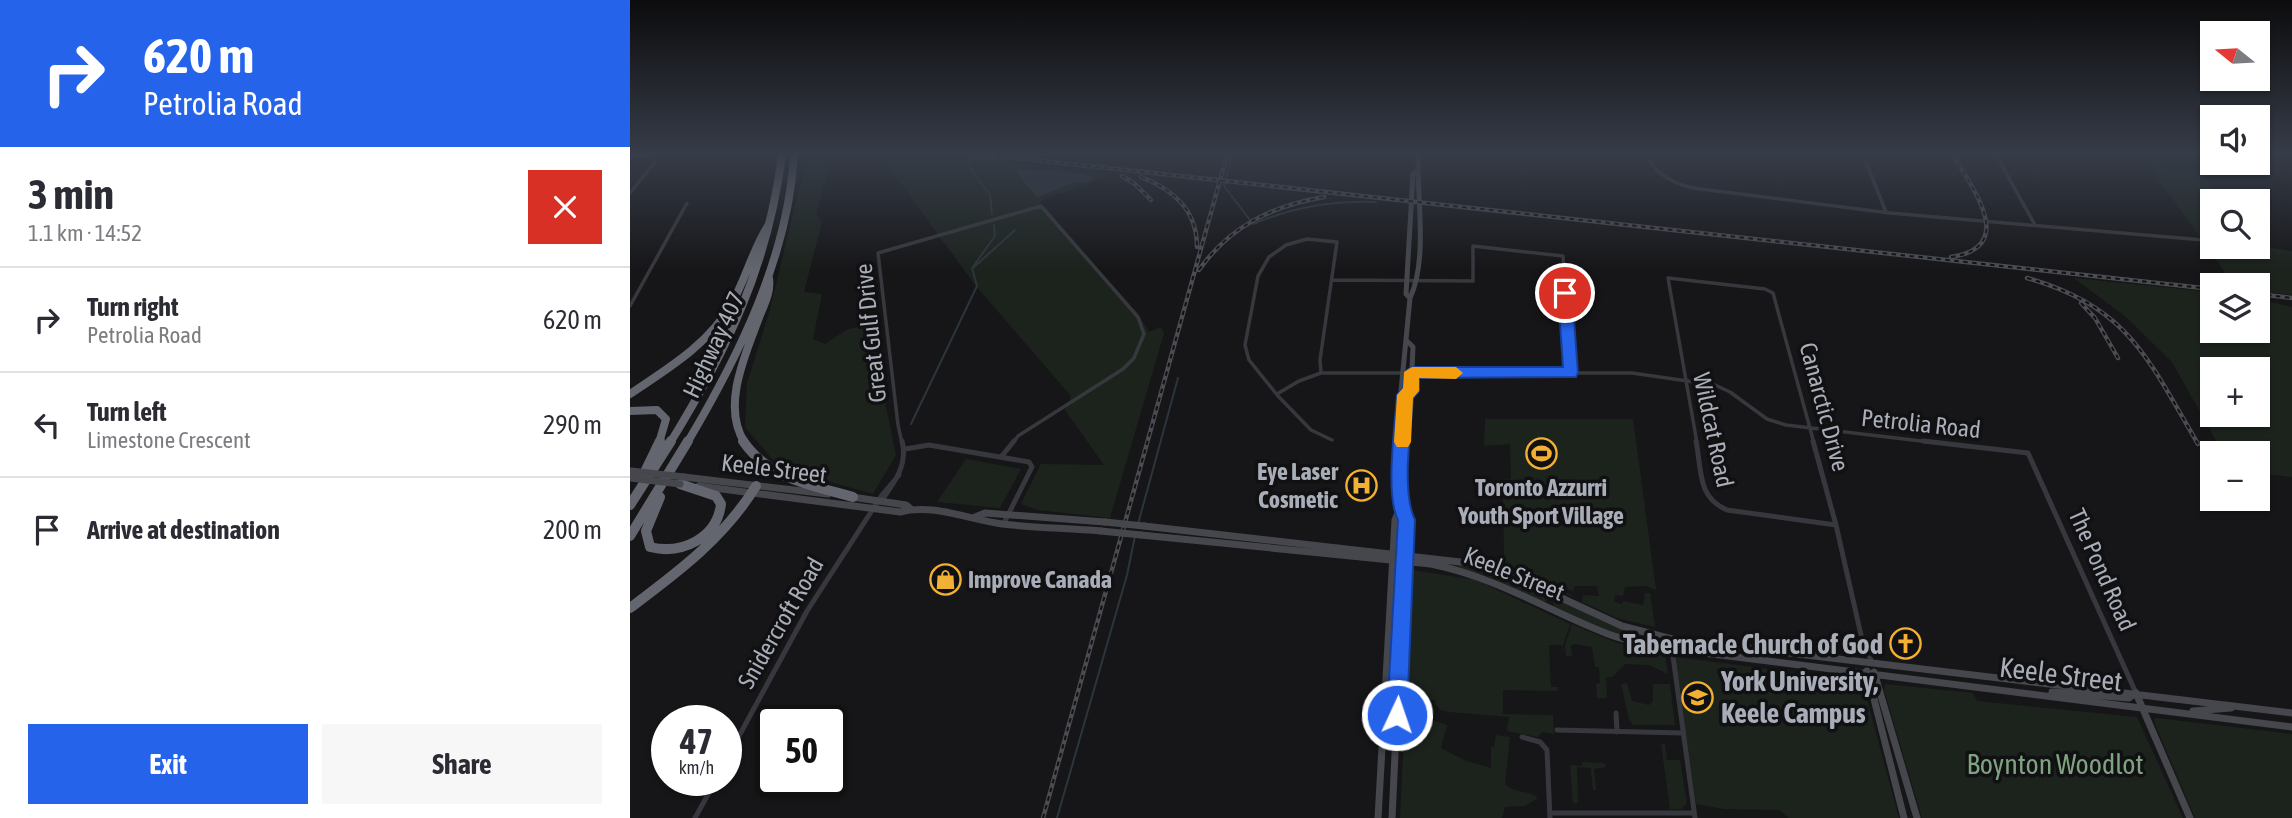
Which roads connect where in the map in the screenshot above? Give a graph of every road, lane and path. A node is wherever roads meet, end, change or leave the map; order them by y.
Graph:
1 (777, 193) edge
2 (789, 193) edge
3 (1418, 193) edge
4 (1736, 193) edge
5 (1878, 193) edge
6 (2017, 193) edge
7 (687, 203) dead end
8 (1886, 213) junction
9 (773, 219) junction
10 (2035, 226) junction
11 (2200, 240) edge
12 (768, 274) junction
13 (1668, 278) joint
14 (1412, 279) junction
15 (1332, 280) junction
16 (630, 306) edge
17 (1408, 342) junction
18 (1402, 372) junction
19 (1412, 372) junction
20 (1321, 373) junction
21 (1571, 373) junction
22 (1684, 380) junction
23 (630, 394) edge
24 (1277, 394) junction
25 (1405, 395) junction
26 (630, 411) edge
27 (1809, 428) junction
28 (1332, 440) dead end
29 (904, 449) junction
30 (2028, 453) joint
31 (1001, 457) junction
32 (677, 461) junction
33 (630, 474) edge
34 (682, 480) junction
35 (754, 489) junction
36 (853, 497) junction
37 (880, 501) junction
38 (630, 504) edge
39 (1400, 508) junction
40 (875, 509) junction
41 (911, 509) junction
42 (1008, 514) junction
43 (975, 517) junction
44 (1003, 523) junction
45 (1836, 525) junction
46 (630, 536) edge
47 (1392, 556) junction
48 (1404, 558) junction
49 (1556, 595) junction
50 (630, 608) edge
51 (1549, 608) junction
52 (1741, 647) junction
53 (1672, 649) junction
54 (1741, 657) junction
55 (1869, 663) junction
56 (1871, 673) junction
57 (2029, 693) junction
58 (2136, 693) junction
59 (2240, 706) junction
60 (2142, 707) junction
61 (1616, 713) dead end
62 (2292, 713) edge
63 (2292, 727) edge
64 (1557, 730) dead end
65 (742, 731) edge
66 (1617, 732) junction
67 (1683, 733) junction
68 (1522, 737) dead end
69 (707, 796) edge
70 (1550, 815) edge
71 (1694, 816) edge
72 (695, 818) edge
73 (1378, 818) edge
74 (1392, 818) edge
75 (1904, 818) edge
76 (1917, 818) edge
77 (2190, 818) edge

1 - 9 highway, Highway 407
2 - 12 highway, Highway 407
3 - 14 main road
4 - 8 street
5 - 8 street
6 - 10 street
7 - 16 street
8 - 10 street
9 - 23 highway
9 - 38 highway, Highway 407
10 - 11 street
12 - 32 highway, Highway 407
12 - 36 highway
13 - 22 street, Wildcat Road
13 - 27 street, Canarctic Drive
14 - 15 street
14 - 17 main road
14 - 21 street
15 - 20 street
15 - 24 street
17 - 18 main road
17 - 19 main road
18 - 19 street, Petrolia Road
18 - 20 street, Petrolia Road
18 - 25 main road
19 - 21 street, Petrolia Road
19 - 25 main road
20 - 24 street
21 - 22 street, Petrolia Road
22 - 27 street, Petrolia Road
22 - 45 street, Wildcat Road
24 - 28 street
25 - 39 main road
26 - 38 highway
27 - 30 street, Petrolia Road
27 - 45 street, Canarctic Drive
29 - 31 street
29 - 31 street, Great Gulf Drive
29 - 37 street, Great Gulf Drive
30 - 58 street, The Pond Road
31 - 42 street
32 - 34 highway
32 - 46 highway, Highway 407
33 - 34 main road, Keele Street, bridge
34 - 35 main road, Keele Street
35 - 36 main road, Keele Street
35 - 40 main road, Keele Street
35 - 50 highway
36 - 37 main road, Keele Street
37 - 40 street, Snidercroft Road
37 - 41 main road, Keele Street
39 - 47 main road
39 - 48 main road
40 - 41 main road, Keele Street
40 - 65 street, Snidercroft Road
41 - 43 main road, Keele Street
42 - 43 main road, Keele Street
42 - 44 street
42 - 47 main road, Keele Street, bridge
43 - 44 main road, Keele Street
44 - 47 main road, Keele Street, bridge
45 - 55 street, Canarctic Drive
47 - 48 main road, Keele Street
47 - 73 main road
48 - 49 main road, Keele Street
48 - 51 main road, Keele Street
48 - 74 main road
49 - 51 main road
49 - 52 main road, Keele Street
51 - 53 main road, Keele Street
52 - 54 main road
52 - 55 main road, Keele Street
53 - 54 main road, Keele Street
53 - 67 street
54 - 56 main road, Keele Street
55 - 56 main road
55 - 58 main road, Keele Street
56 - 57 main road, Keele Street
56 - 75 main road
56 - 76 main road
57 - 58 main road
57 - 60 main road, Keele Street
58 - 59 main road, Keele Street
58 - 60 main road, The Pond Road
59 - 60 main road
59 - 62 main road, Keele Street
60 - 63 main road, Keele Street
60 - 77 main road, The Pond Road
61 - 66 street
64 - 66 street
66 - 67 street
67 - 71 street
68 - 70 street
69 - 72 street
70 - 71 street

